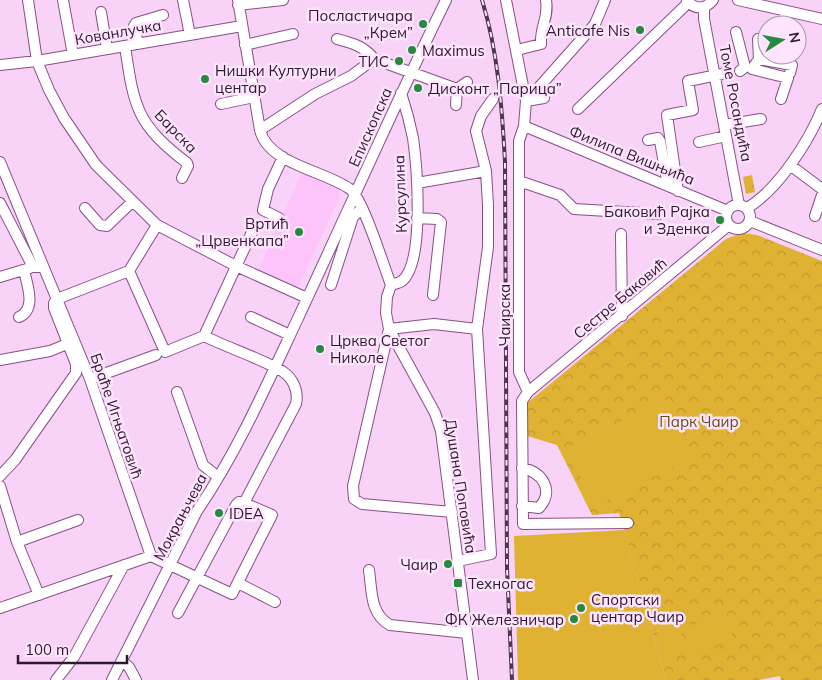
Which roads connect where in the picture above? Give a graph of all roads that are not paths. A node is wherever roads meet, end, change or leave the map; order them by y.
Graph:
1 (28, 0) edge
2 (63, 0) edge
3 (183, 0) edge
4 (283, 0) edge
5 (446, 0) edge
6 (546, 0) edge
7 (605, 0) edge
8 (713, 0) edge
9 (738, 0) edge
10 (509, 1) edge
11 (688, 1) edge
12 (238, 2) edge
13 (704, 8) junction
14 (101, 12) dead end
15 (786, 12) junction
16 (163, 15) dead end
17 (785, 15) edge
18 (822, 19) edge
19 (242, 26) junction
20 (736, 32) dead end
21 (293, 34) dead end
22 (190, 35) junction
23 (337, 39) dead end
24 (138, 44) junction
25 (245, 45) junction
26 (125, 46) junction
27 (107, 49) junction
28 (517, 50) junction
29 (73, 55) junction
30 (374, 59) junction
31 (37, 62) junction
32 (757, 62) edge
33 (0, 65) edge
34 (791, 65) edge
35 (740, 71) dead end
36 (411, 72) junction
37 (728, 73) dead end
38 (790, 73) dead end
39 (714, 76) junction
40 (467, 82) dead end
41 (540, 86) dead end
42 (457, 88) junction
43 (401, 93) junction
44 (254, 97) junction
45 (544, 98) dead end
46 (493, 99) dead end
47 (781, 99) dead end
48 (526, 101) junction
49 (221, 104) dead end
50 (456, 104) dead end
51 (578, 109) dead end
52 (822, 109) edge
53 (761, 118) dead end
54 (524, 126) junction
55 (724, 126) junction
56 (818, 129) edge
57 (260, 130) junction
58 (726, 136) junction
59 (648, 140) dead end
60 (699, 142) dead end
61 (283, 157) junction
62 (0, 162) edge
63 (790, 165) junction
64 (486, 171) junction
65 (182, 178) dead end
66 (519, 181) junction
67 (417, 183) junction
68 (673, 189) junction
69 (822, 189) edge
70 (356, 194) junction
71 (822, 195) edge
72 (132, 202) junction
73 (0, 203) edge
74 (743, 206) junction
75 (84, 208) dead end
76 (362, 208) junction
77 (728, 211) junction
78 (659, 214) dead end
79 (815, 216) dead end
80 (279, 218) dead end
81 (417, 218) junction
82 (750, 220) junction
83 (157, 225) junction
84 (729, 225) junction
85 (252, 232) dead end
86 (621, 234) dead end
87 (822, 250) edge
88 (236, 266) junction
89 (34, 268) junction
90 (129, 271) junction
91 (0, 277) edge
92 (331, 285) dead end
93 (391, 285) junction
94 (433, 295) dead end
95 (307, 298) junction
96 (57, 299) junction
97 (622, 316) junction
98 (19, 317) dead end
99 (254, 322) dead end
100 (477, 329) junction
101 (389, 330) junction
102 (204, 336) junction
103 (289, 338) junction
104 (67, 344) junction
105 (160, 354) junction
106 (0, 360) edge
107 (275, 368) junction
108 (90, 379) junction
109 (177, 392) dead end
110 (528, 392) junction
111 (522, 468) junction
112 (0, 476) edge
113 (218, 477) junction
114 (0, 486) edge
115 (244, 503) junction
116 (522, 506) junction
117 (452, 512) junction
118 (78, 520) dead end
119 (628, 523) dead end
120 (17, 542) junction
121 (151, 556) junction
122 (458, 560) junction
123 (124, 565) junction
124 (171, 565) junction
125 (369, 570) dead end
126 (197, 577) junction
127 (238, 583) junction
128 (39, 595) junction
129 (274, 602) dead end
130 (0, 608) edge
131 (178, 613) dead end
132 (467, 633) junction
133 (122, 660) junction
134 (56, 680) edge
135 (112, 680) edge
136 (136, 680) edge
137 (474, 680) edge

1 - 31 street
2 - 29 street
3 - 22 street
4 - 12 street
5 - 36 street, Епископска
6 - 28 street
7 - 41 street
8 - 13 street
9 - 15 street
10 - 28 street, Чаирска
11 - 13 street
11 - 51 street
12 - 19 street
13 - 39 street, Томе Росандића
14 - 27 street
15 - 17 street
15 - 18 street
16 - 24 street
19 - 22 street, Кованлучка
19 - 25 street
20 - 35 street
21 - 25 street
22 - 24 street, Кованлучка
23 - 30 street, Епископска
24 - 26 street, Кованлучка
25 - 44 street
26 - 27 street, Кованлучка
26 - 65 street, Барска
27 - 29 street, Кованлучка
28 - 48 street, Чаирска
29 - 31 street, Кованлучка
30 - 36 street, Епископска
30 - 57 street
31 - 33 street, Кованлучка
31 - 72 street
32 - 47 street
34 - 38 street
36 - 42 street, Епископска
36 - 43 street, Епископска
37 - 39 street
39 - 55 street, Томе Росандића
39 - 68 street
40 - 42 street
42 - 50 street
43 - 67 street, Курсулина
43 - 70 street, Епископска
44 - 49 street
44 - 57 street
45 - 48 street
46 - 64 street
48 - 54 street, Чаирска
52 - 56 street
53 - 55 street
54 - 66 street, Чаирска
54 - 68 street, Филипа Вишњића
55 - 58 street, Томе Росандића
56 - 63 street
57 - 61 street
58 - 60 street
58 - 74 street, Томе Росандића
59 - 68 street
61 - 70 street
61 - 80 street
62 - 89 street, Браће Игњатовић
63 - 69 street
63 - 74 street
64 - 67 street
64 - 100 street
66 - 78 street
66 - 110 street, Чаирска
67 - 81 street, Курсулина
68 - 77 street, Филипа Вишњића
70 - 76 street
70 - 95 street, Мокрањчева
71 - 79 street
72 - 75 street
72 - 83 street
73 - 89 street, Браће Игњатовић
74 - 77 street
74 - 82 street
76 - 92 street
76 - 93 street
77 - 84 street
81 - 93 street, Курсулина
81 - 94 street
82 - 84 street, Сестре Баковић
82 - 87 street
83 - 88 street
83 - 90 street
84 - 97 street, Сестре Баковић
85 - 88 street
86 - 97 street
88 - 95 street
88 - 102 street
89 - 91 street
89 - 96 street, Браће Игњатовић
89 - 98 street
90 - 96 street
90 - 105 street
93 - 101 street, Душана Поповића
95 - 103 street, Мокрањчева
96 - 104 street
96 - 108 street, Браће Игњатовић
97 - 110 street, Сестре Баковић
99 - 103 street
100 - 101 street
100 - 122 street
101 - 117 street, Душана Поповића
101 - 117 street
102 - 105 street
102 - 107 street
103 - 107 street, Мокрањчева
104 - 106 street
104 - 112 street
105 - 108 street
107 - 113 street, Мокрањчева
107 - 115 street
108 - 121 street, Браће Игњатовић
109 - 113 street
110 - 111 street
111 - 116 street
111 - 116 street
113 - 124 street, Мокрањчева
114 - 120 street
115 - 126 street
115 - 127 street
116 - 119 street
117 - 122 street, Душана Поповића
118 - 120 street
120 - 128 street
121 - 123 street
121 - 124 street
122 - 132 street, Душана Поповића
123 - 128 street
123 - 134 street
124 - 126 street
124 - 133 street, Мокрањчева
125 - 132 street
126 - 127 street
126 - 131 street
127 - 129 street
128 - 130 street
132 - 137 street, Душана Поповића
133 - 135 street, Мокрањчева
133 - 136 street

